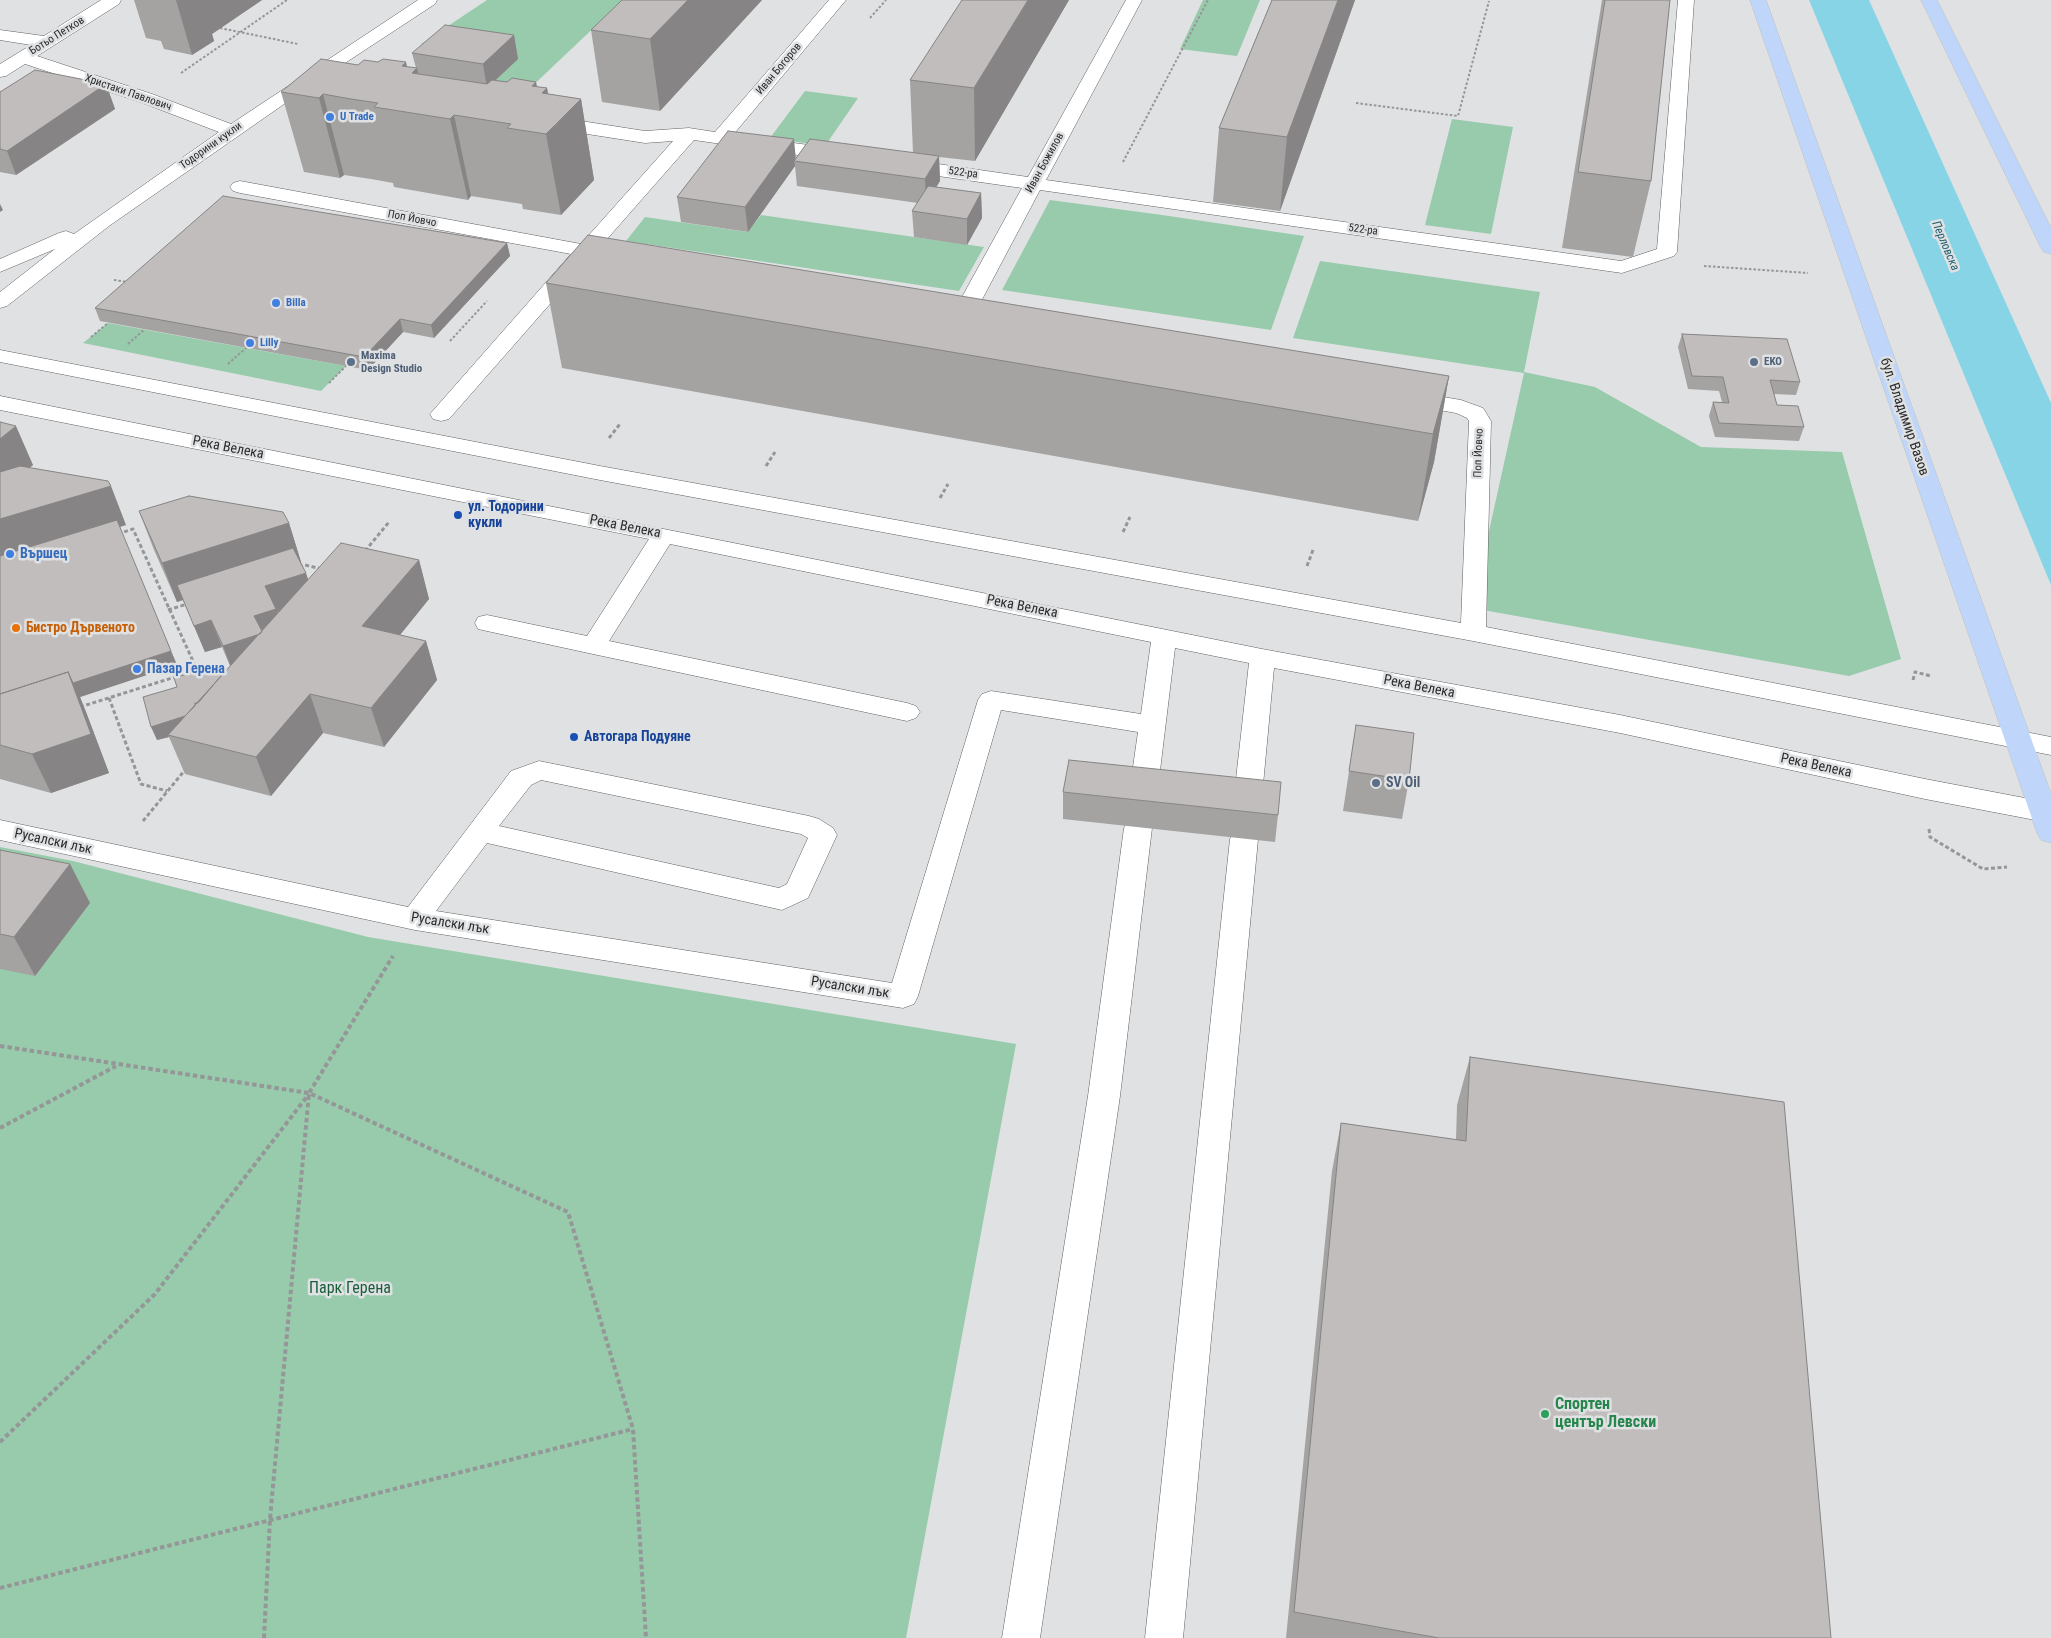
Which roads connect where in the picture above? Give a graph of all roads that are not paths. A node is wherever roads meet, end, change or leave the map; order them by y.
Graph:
1 (113, 0) edge
2 (429, 0) edge
3 (838, 0) edge
4 (1134, 0) edge
5 (1686, 0) edge
6 (1758, 0) edge
7 (1929, 0) edge
8 (0, 35) edge
9 (46, 42) junction
10 (24, 57) junction
11 (0, 72) edge
12 (304, 82) junction
13 (328, 85) edge
14 (528, 117) edge
15 (232, 131) junction
16 (690, 134) junction
17 (720, 138) junction
18 (859, 158) edge
19 (888, 162) edge
20 (1034, 183) junction
21 (240, 187) dead end
22 (102, 222) junction
23 (2051, 248) edge
24 (581, 264) junction
25 (0, 266) edge
26 (0, 302) edge
27 (957, 326) edge
28 (0, 356) edge
29 (1393, 396) edge
30 (0, 402) edge
31 (441, 414) dead end
32 (664, 535) junction
33 (487, 623) dead end
34 (1473, 633) junction
35 (1164, 636) junction
36 (593, 646) junction
37 (1262, 657) junction
38 (907, 712) dead end
39 (1152, 725) junction
40 (2017, 740) junction
41 (2051, 746) edge
42 (1143, 795) edge
43 (1247, 806) edge
44 (2048, 819) edge
45 (1138, 828) dead end
46 (0, 830) edge
47 (480, 832) junction
48 (1244, 839) dead end
49 (415, 919) junction
50 (1021, 1638) edge
51 (1164, 1638) edge

1 - 9 street, Ботьо Петков
2 - 12 street, Тодорини кукли
3 - 17 street, Иван Богоров
4 - 20 street, Иван Божилов
5 - 20 street, 522-ра
6 - 40 main road, бул. Владимир Вазов
7 - 23 main road
8 - 9 street
9 - 10 street, Ботьо Петков
10 - 11 street, Ботьо Петков
10 - 15 street, Христаки Павлович
12 - 13 street
12 - 15 street, Тодорини кукли
14 - 16 street
15 - 22 street, Тодорини кукли
16 - 17 street
16 - 24 street
17 - 18 street
19 - 20 street, 522-ра
20 - 27 street, Иван Божилов
21 - 24 street, Поп Йовчо
22 - 25 street
22 - 26 street, Тодорини кукли
24 - 31 street
28 - 34 street
29 - 34 street, Поп Йовчо
30 - 32 street, Река Велека
32 - 35 street, Река Велека
32 - 36 street
33 - 36 street
34 - 40 street
35 - 37 street, Река Велека
35 - 39 street
36 - 38 street
37 - 43 street
37 - 44 street, Река Велека
39 - 42 street
39 - 49 street, Русалски лък
40 - 41 street
40 - 44 main road, бул. Владимир Вазов
45 - 50 street
46 - 49 street, Русалски лък
47 - 47 street
47 - 49 street
48 - 51 street

